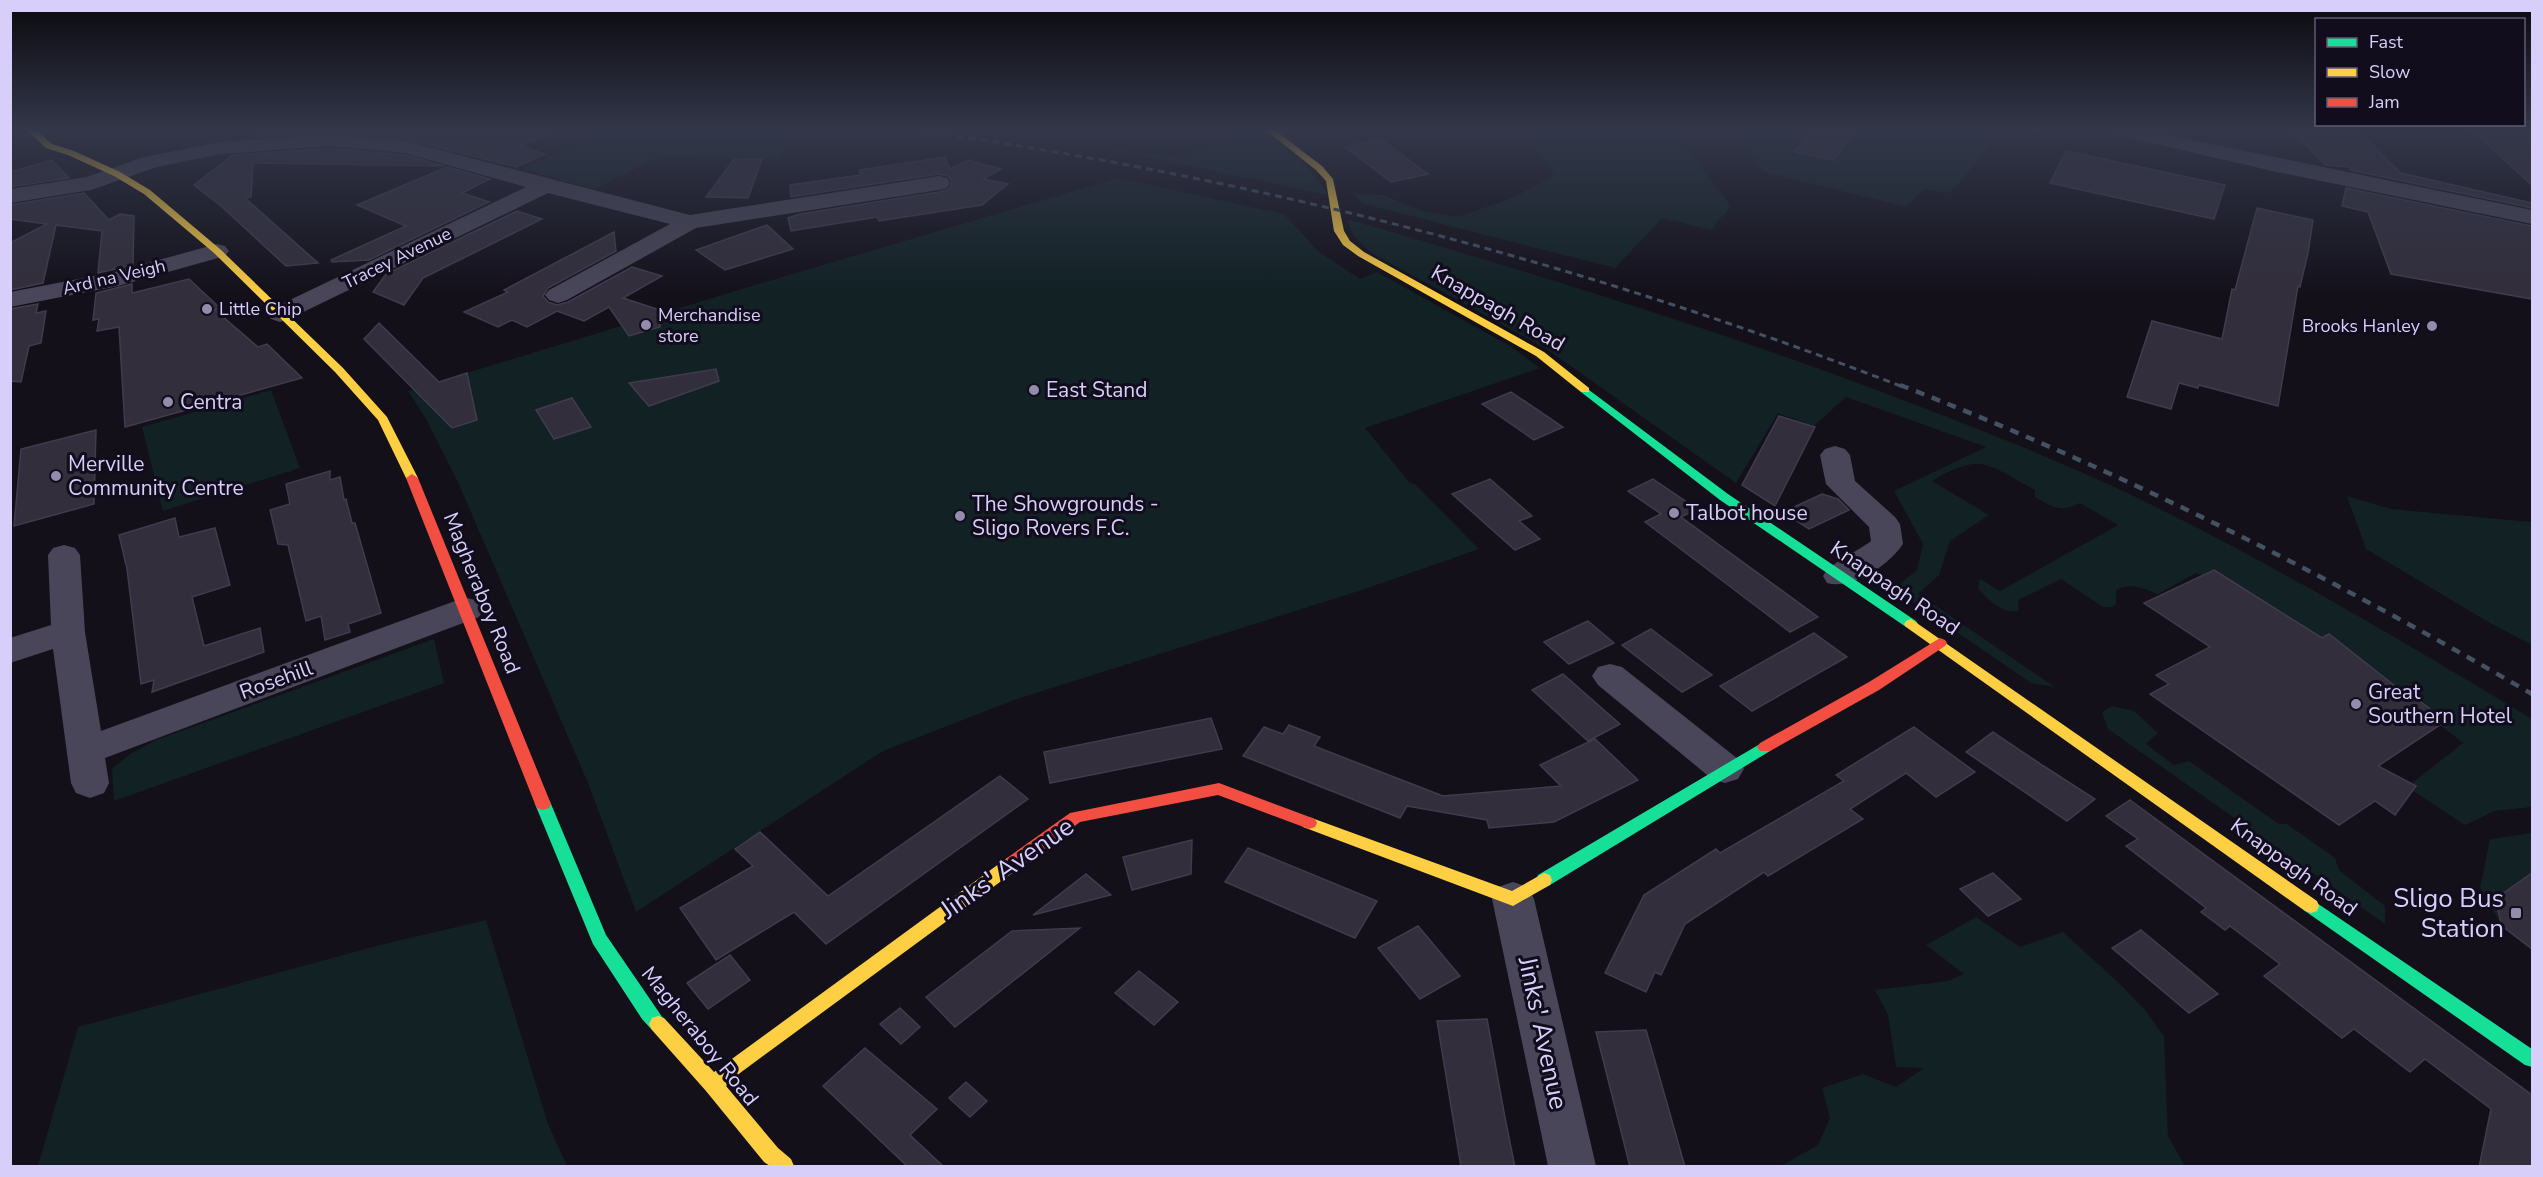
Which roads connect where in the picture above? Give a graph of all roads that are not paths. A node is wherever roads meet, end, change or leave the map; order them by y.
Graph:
1 (73, 186) edge
2 (137, 186) edge
3 (546, 186) joint
4 (920, 186) edge
5 (1331, 186) edge
6 (2391, 186) edge
7 (10, 196) edge
8 (2532, 217) edge
9 (690, 222) junction
10 (217, 251) junction
11 (558, 295) dead end
12 (10, 300) edge
13 (280, 314) junction
14 (1835, 455) dead end
15 (64, 555) dead end
16 (1839, 576) junction
17 (467, 609) junction
18 (68, 632) junction
19 (1940, 643) junction
20 (10, 651) edge
21 (1610, 676) dead end
22 (1725, 770) junction
23 (1513, 899) junction
24 (2532, 1059) edge
25 (713, 1085) junction
26 (784, 1167) edge
27 (1572, 1167) edge

1 - 7 street
2 - 10 street, Magheraboy Road
3 - 9 street
3 - 13 street, Tracey Avenue
4 - 9 street
5 - 16 street, Knappagh Road
6 - 8 street
9 - 11 street
10 - 12 street, Ard na Veigh
10 - 13 street, Magheraboy Road
13 - 17 street, Magheraboy Road
14 - 16 street
15 - 18 street, Rosehill
16 - 19 street, Knappagh Road
17 - 18 street, Rosehill
17 - 25 street, Magheraboy Road
18 - 20 street
19 - 22 street
19 - 24 street, Knappagh Road
21 - 22 street
22 - 23 street
23 - 25 street, Jinks' Avenue
23 - 27 street, Jinks' Avenue
25 - 26 street, Magheraboy Road

